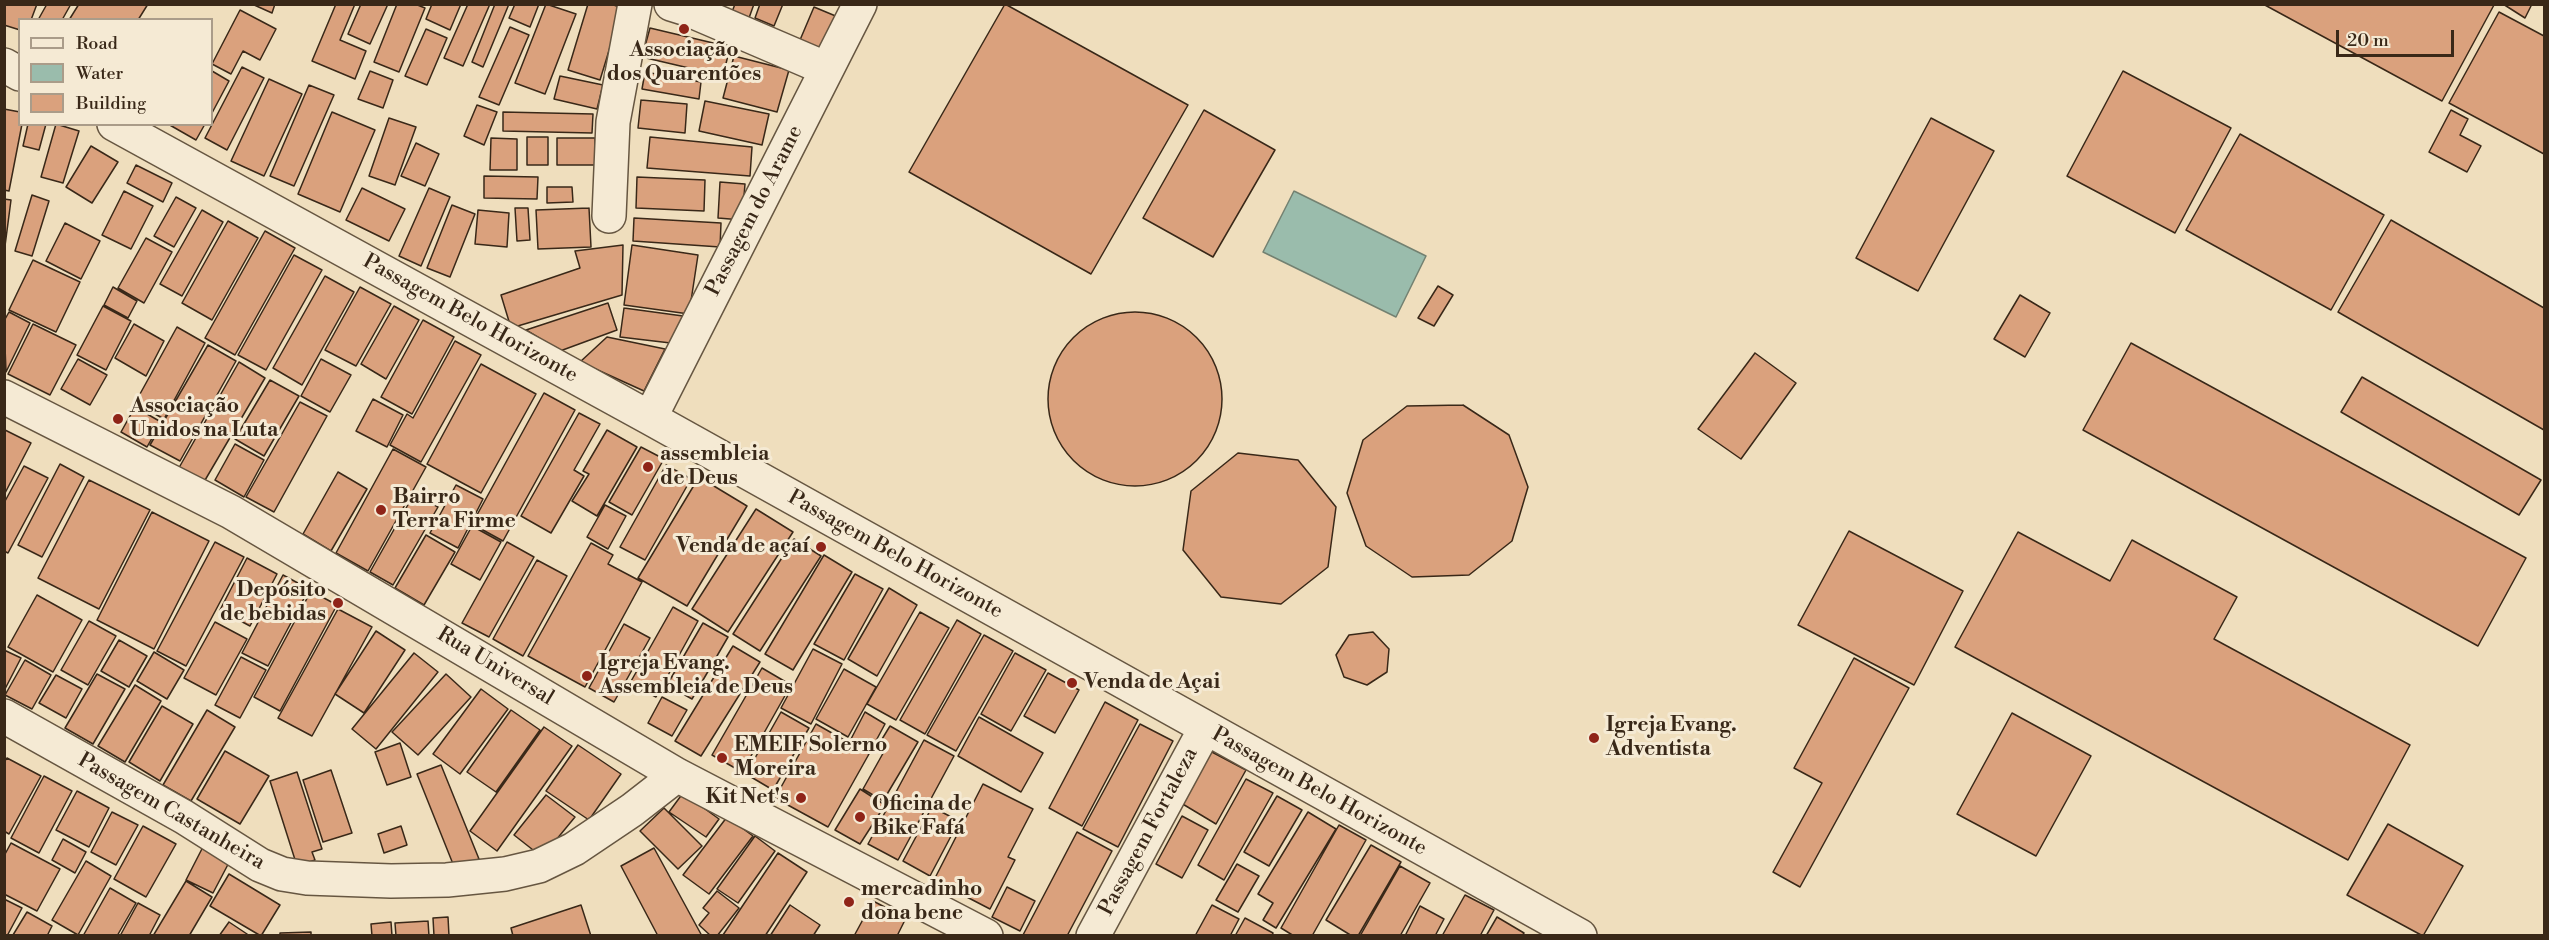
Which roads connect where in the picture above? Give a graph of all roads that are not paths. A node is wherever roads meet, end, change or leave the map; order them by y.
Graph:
1 (635, 4) edge
2 (860, 4) edge
3 (682, 6) edge
4 (4, 65) edge
5 (827, 69) junction
6 (18, 73) edge
7 (118, 126) edge
8 (609, 216) dead end
9 (4, 397) edge
10 (650, 418) junction
11 (4, 716) edge
12 (1205, 729) junction
13 (677, 775) junction
14 (986, 936) edge
15 (1093, 936) edge
16 (1580, 936) edge

1 - 8 street
2 - 5 street, Passagem do Arame
3 - 5 street
4 - 6 street
5 - 10 street, Passagem do Arame
7 - 10 street, Passagem Belo Horizonte
9 - 13 street, Rua Universal
10 - 12 street, Passagem Belo Horizonte
11 - 13 street, Passagem Castanheira
12 - 15 street, Passagem Fortaleza
12 - 16 street, Passagem Belo Horizonte
13 - 14 street, Rua Universal

